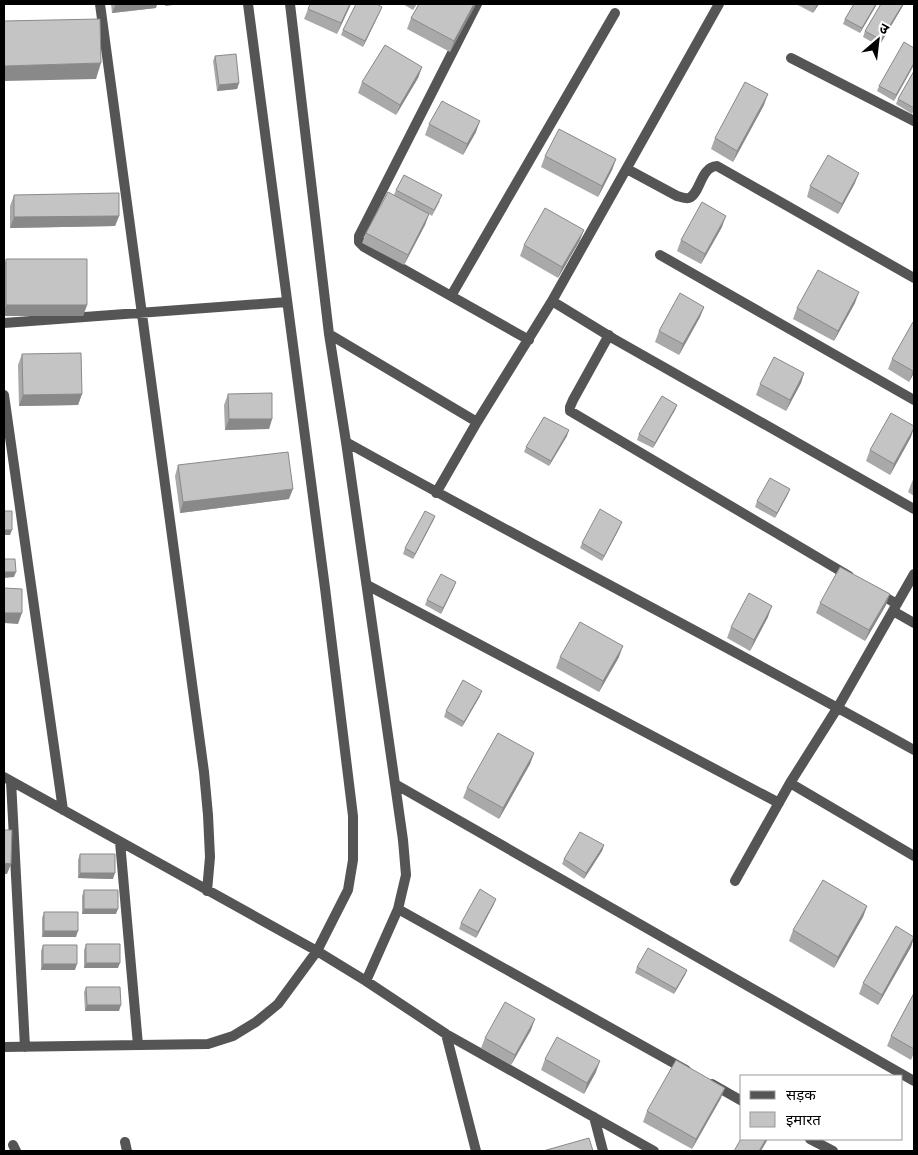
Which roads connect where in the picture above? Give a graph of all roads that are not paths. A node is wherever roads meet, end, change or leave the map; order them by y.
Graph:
1 (100, 4) edge
2 (248, 4) edge
3 (290, 4) edge
4 (477, 4) edge
5 (719, 4) edge
6 (615, 13) dead end
7 (791, 58) dead end
8 (914, 121) edge
9 (627, 169) junction
10 (660, 255) dead end
11 (914, 278) edge
12 (451, 296) junction
13 (552, 301) junction
14 (287, 302) junction
15 (143, 313) junction
16 (4, 323) edge
17 (329, 334) junction
18 (609, 335) junction
19 (529, 340) junction
20 (4, 395) edge
21 (914, 400) edge
22 (477, 422) junction
23 (346, 442) junction
24 (436, 492) junction
25 (914, 509) edge
26 (914, 574) edge
27 (855, 579) edge
28 (367, 585) junction
29 (872, 589) edge
30 (895, 607) junction
31 (914, 623) edge
32 (838, 707) junction
33 (914, 750) edge
34 (8, 779) edge
35 (395, 784) junction
36 (790, 784) junction
37 (779, 803) junction
38 (63, 810) junction
39 (120, 842) junction
40 (914, 856) edge
41 (735, 882) dead end
42 (207, 891) junction
43 (398, 909) junction
44 (317, 951) junction
45 (366, 981) junction
46 (446, 1034) junction
47 (138, 1045) junction
48 (4, 1047) edge
49 (25, 1047) junction
50 (914, 1081) edge
51 (740, 1099) edge
52 (594, 1117) junction
53 (812, 1140) edge
54 (476, 1151) edge
55 (604, 1151) edge
56 (654, 1151) edge
57 (833, 1151) edge

1 - 15 street
2 - 14 street
3 - 17 street
4 - 12 street
5 - 9 street
6 - 12 street
7 - 8 street
9 - 11 street
9 - 13 street
10 - 21 street
12 - 19 street
13 - 18 street
13 - 19 street
14 - 15 street
14 - 44 street
15 - 16 street
15 - 42 street
17 - 22 street
17 - 23 street
18 - 25 street
18 - 27 street
19 - 22 street
20 - 38 street
22 - 24 street
23 - 24 street
23 - 28 street
24 - 32 street
26 - 30 street
28 - 35 street
28 - 37 street
29 - 30 street
30 - 31 street
30 - 32 street
32 - 33 street
32 - 36 street
34 - 38 street
34 - 49 street
35 - 43 street
35 - 50 street
36 - 37 street
36 - 40 street
37 - 41 street
38 - 39 street
39 - 42 street
39 - 47 street
42 - 44 street
43 - 45 street
43 - 51 street
44 - 45 street
44 - 47 street
45 - 46 street
46 - 52 street
46 - 54 street
47 - 49 street
48 - 49 street
52 - 55 street
52 - 56 street
53 - 57 street

